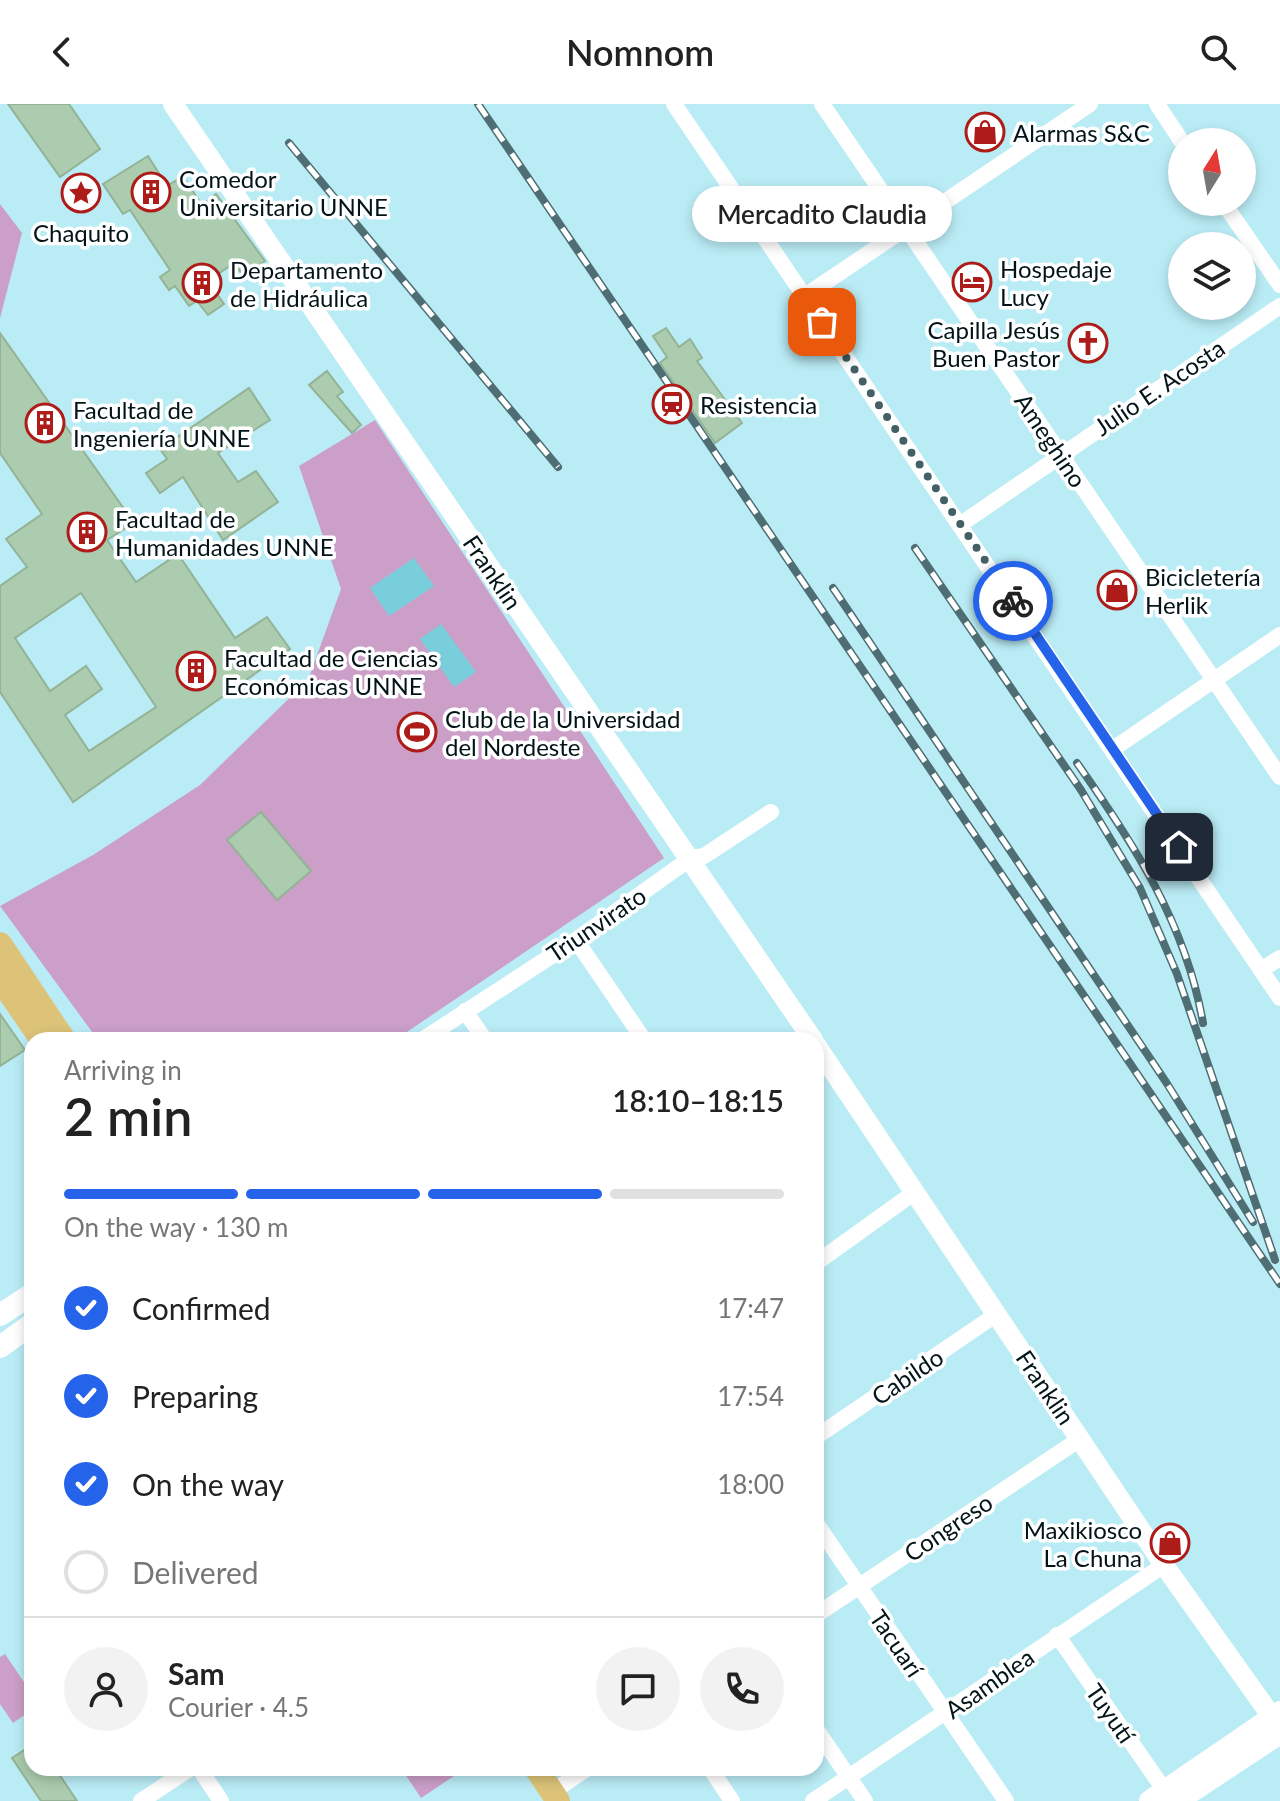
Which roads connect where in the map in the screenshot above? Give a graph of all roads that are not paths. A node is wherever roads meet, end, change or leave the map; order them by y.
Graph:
1 (173, 104) edge
2 (674, 104) edge
3 (822, 104) edge
4 (1090, 104) edge
5 (1157, 104) edge
6 (1173, 128) edge
7 (1233, 216) edge
8 (906, 229) junction
9 (1280, 285) edge
10 (805, 296) junction
11 (1280, 306) edge
12 (1061, 453) junction
13 (961, 524) junction
14 (1280, 635) edge
15 (1213, 680) junction
16 (1113, 749) junction
17 (1280, 777) edge
18 (771, 812) dead end
19 (691, 858) junction
20 (576, 940) junction
21 (0, 944) edge
22 (1280, 958) edge
23 (1261, 970) junction
24 (0, 979) edge
25 (1280, 998) edge
26 (465, 1011) junction
27 (36, 1032) edge
28 (59, 1032) edge
29 (434, 1032) edge
30 (479, 1032) edge
31 (639, 1032) edge
32 (803, 1032) edge
33 (824, 1062) edge
34 (915, 1192) junction
35 (824, 1257) edge
36 (24, 1299) edge
37 (997, 1314) junction
38 (0, 1315) edge
39 (24, 1330) edge
40 (0, 1347) edge
41 (824, 1432) edge
42 (1080, 1439) junction
43 (824, 1535) edge
44 (1164, 1565) junction
45 (859, 1587) junction
46 (824, 1610) edge
47 (1057, 1635) junction
48 (946, 1714) junction
49 (1278, 1722) edge
50 (824, 1741) edge
51 (179, 1776) edge
52 (204, 1776) edge
53 (546, 1776) edge
54 (578, 1776) edge
55 (715, 1776) edge
56 (848, 1777) junction
57 (561, 1789) edge
58 (1164, 1798) edge
59 (141, 1801) edge
60 (221, 1801) edge
61 (732, 1801) edge
62 (813, 1801) edge
63 (865, 1801) edge
64 (1006, 1801) edge

1 - 19 street, Franklin
2 - 10 street
3 - 8 street, Ameghino
4 - 8 street
5 - 6 street
7 - 9 street
8 - 10 street
8 - 12 street, Ameghino
10 - 13 street
11 - 12 street, Julio E. Acosta
12 - 13 street, Julio E. Acosta
12 - 15 street, Ameghino
13 - 16 street
14 - 15 street
15 - 16 street
15 - 17 street, Ameghino
16 - 23 street
18 - 19 street, Triunvirato
19 - 20 street, Triunvirato
19 - 32 street, Franklin
20 - 26 street, Triunvirato
20 - 31 street
21 - 28 main road
22 - 23 street
23 - 25 street
24 - 27 main road
26 - 29 street, Triunvirato
26 - 30 street
33 - 34 street, Franklin
34 - 35 street
34 - 37 street, Franklin
36 - 38 main road
37 - 41 street, Cabildo
37 - 42 street, Franklin
39 - 40 main road
42 - 44 street, Franklin
42 - 45 street, Congreso
43 - 45 street, Tacuarí
44 - 47 street, Asamblea
44 - 49 street, Franklin
45 - 46 street, Congreso
45 - 48 street, Tacuarí
47 - 48 street, Asamblea
47 - 58 street, Tuyutí
48 - 56 street, Asamblea
48 - 64 street, Tacuarí
49 - 58 main road
50 - 56 street
51 - 59 street
52 - 60 street
53 - 57 main road
54 - 57 street
55 - 61 street
56 - 62 street, Asamblea
56 - 63 street

